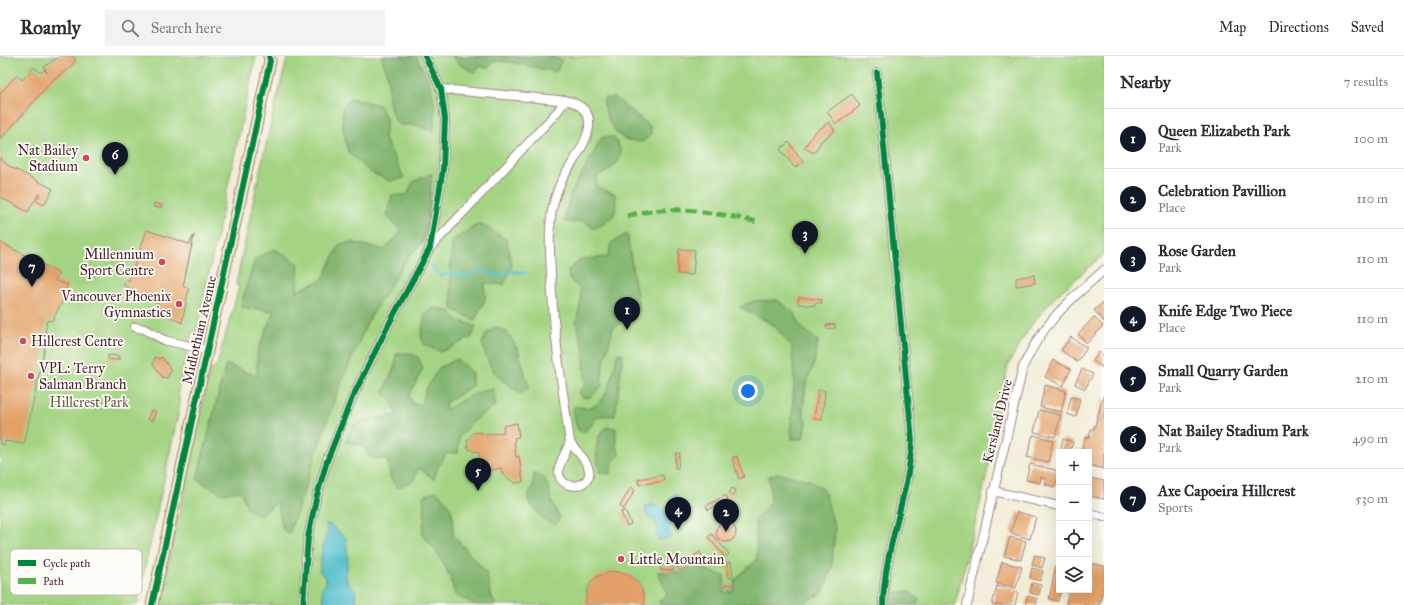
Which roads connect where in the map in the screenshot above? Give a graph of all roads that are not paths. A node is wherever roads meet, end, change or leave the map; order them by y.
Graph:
1 (425, 56) edge
2 (272, 58) edge
3 (877, 73) dead end
4 (441, 89) junction
5 (565, 100) junction
6 (430, 248) junction
7 (1104, 270) edge
8 (135, 327) dead end
9 (206, 350) junction
10 (570, 442) junction
11 (993, 491) junction
12 (1056, 505) edge
13 (1092, 514) edge
14 (1104, 517) edge
15 (152, 605) edge
16 (303, 605) edge
17 (883, 605) edge
18 (967, 605) edge

1 - 4 street
2 - 9 street, Midlothian Avenue
3 - 17 street
4 - 5 street
4 - 6 street
5 - 6 street
5 - 10 street
6 - 16 street
7 - 11 street, Kersland Drive
8 - 9 street
9 - 15 street, Midlothian Avenue
10 - 10 street
11 - 12 street
11 - 18 street, Kersland Drive
13 - 14 street

